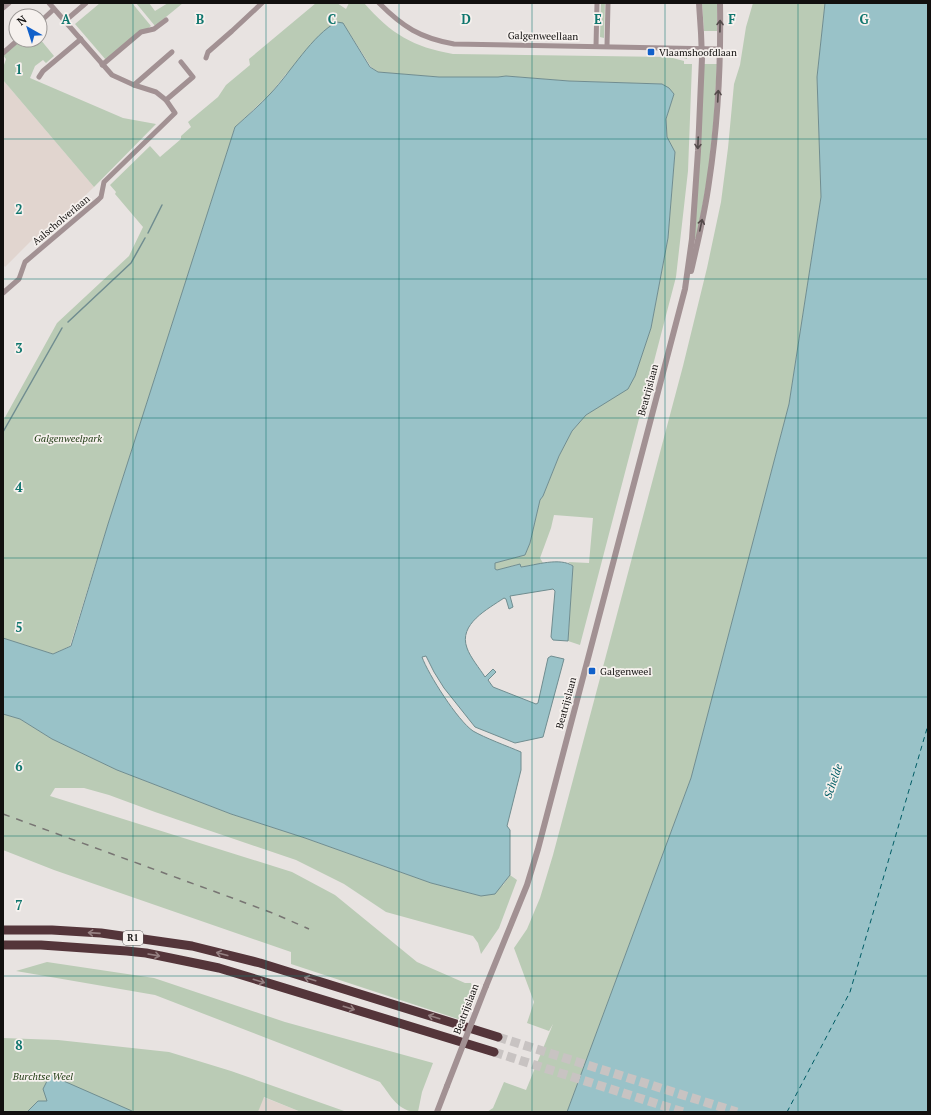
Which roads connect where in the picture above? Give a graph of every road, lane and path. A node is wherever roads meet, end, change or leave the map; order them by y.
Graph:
1 (9, 3) edge
2 (49, 3) edge
3 (86, 3) edge
4 (262, 3) edge
5 (379, 3) edge
6 (597, 3) edge
7 (608, 3) edge
8 (699, 3) edge
9 (720, 3) edge
10 (3, 8) edge
11 (54, 9) junction
12 (48, 15) edge
13 (166, 20) dead end
14 (65, 21) junction
15 (80, 39) junction
16 (596, 46) junction
17 (607, 46) junction
18 (701, 48) junction
19 (719, 48) junction
20 (172, 52) dead end
21 (206, 58) dead end
22 (181, 62) dead end
23 (102, 65) junction
24 (39, 77) dead end
25 (134, 85) junction
26 (166, 100) junction
27 (685, 290) junction
28 (3, 293) edge
29 (3, 930) edge
30 (3, 945) edge
31 (498, 1037) tunnel mouth
32 (494, 1052) tunnel mouth
33 (437, 1112) edge

1 - 10 street
2 - 11 street
3 - 14 street
4 - 21 street
5 - 16 street, Galgenweellaan
6 - 16 street
7 - 17 street
8 - 18 street, Beatrijslaan
19 -> 9 street, Beatrijslaan
11 - 12 street
11 - 14 street
13 - 23 street
14 - 15 street
15 - 23 street
15 - 24 street
16 - 17 street, Galgenweellaan
17 - 18 street, Galgenweellaan
18 - 19 street, Galgenweellaan
18 -> 27 street, Beatrijslaan
27 -> 19 street, Beatrijslaan
20 - 25 street
22 - 26 street
23 - 25 street
25 - 26 street
26 - 28 street, Aalscholverlaan
27 - 33 street, Beatrijslaan, bridge
31 -> 29 highway, R1
30 -> 32 highway, R1

